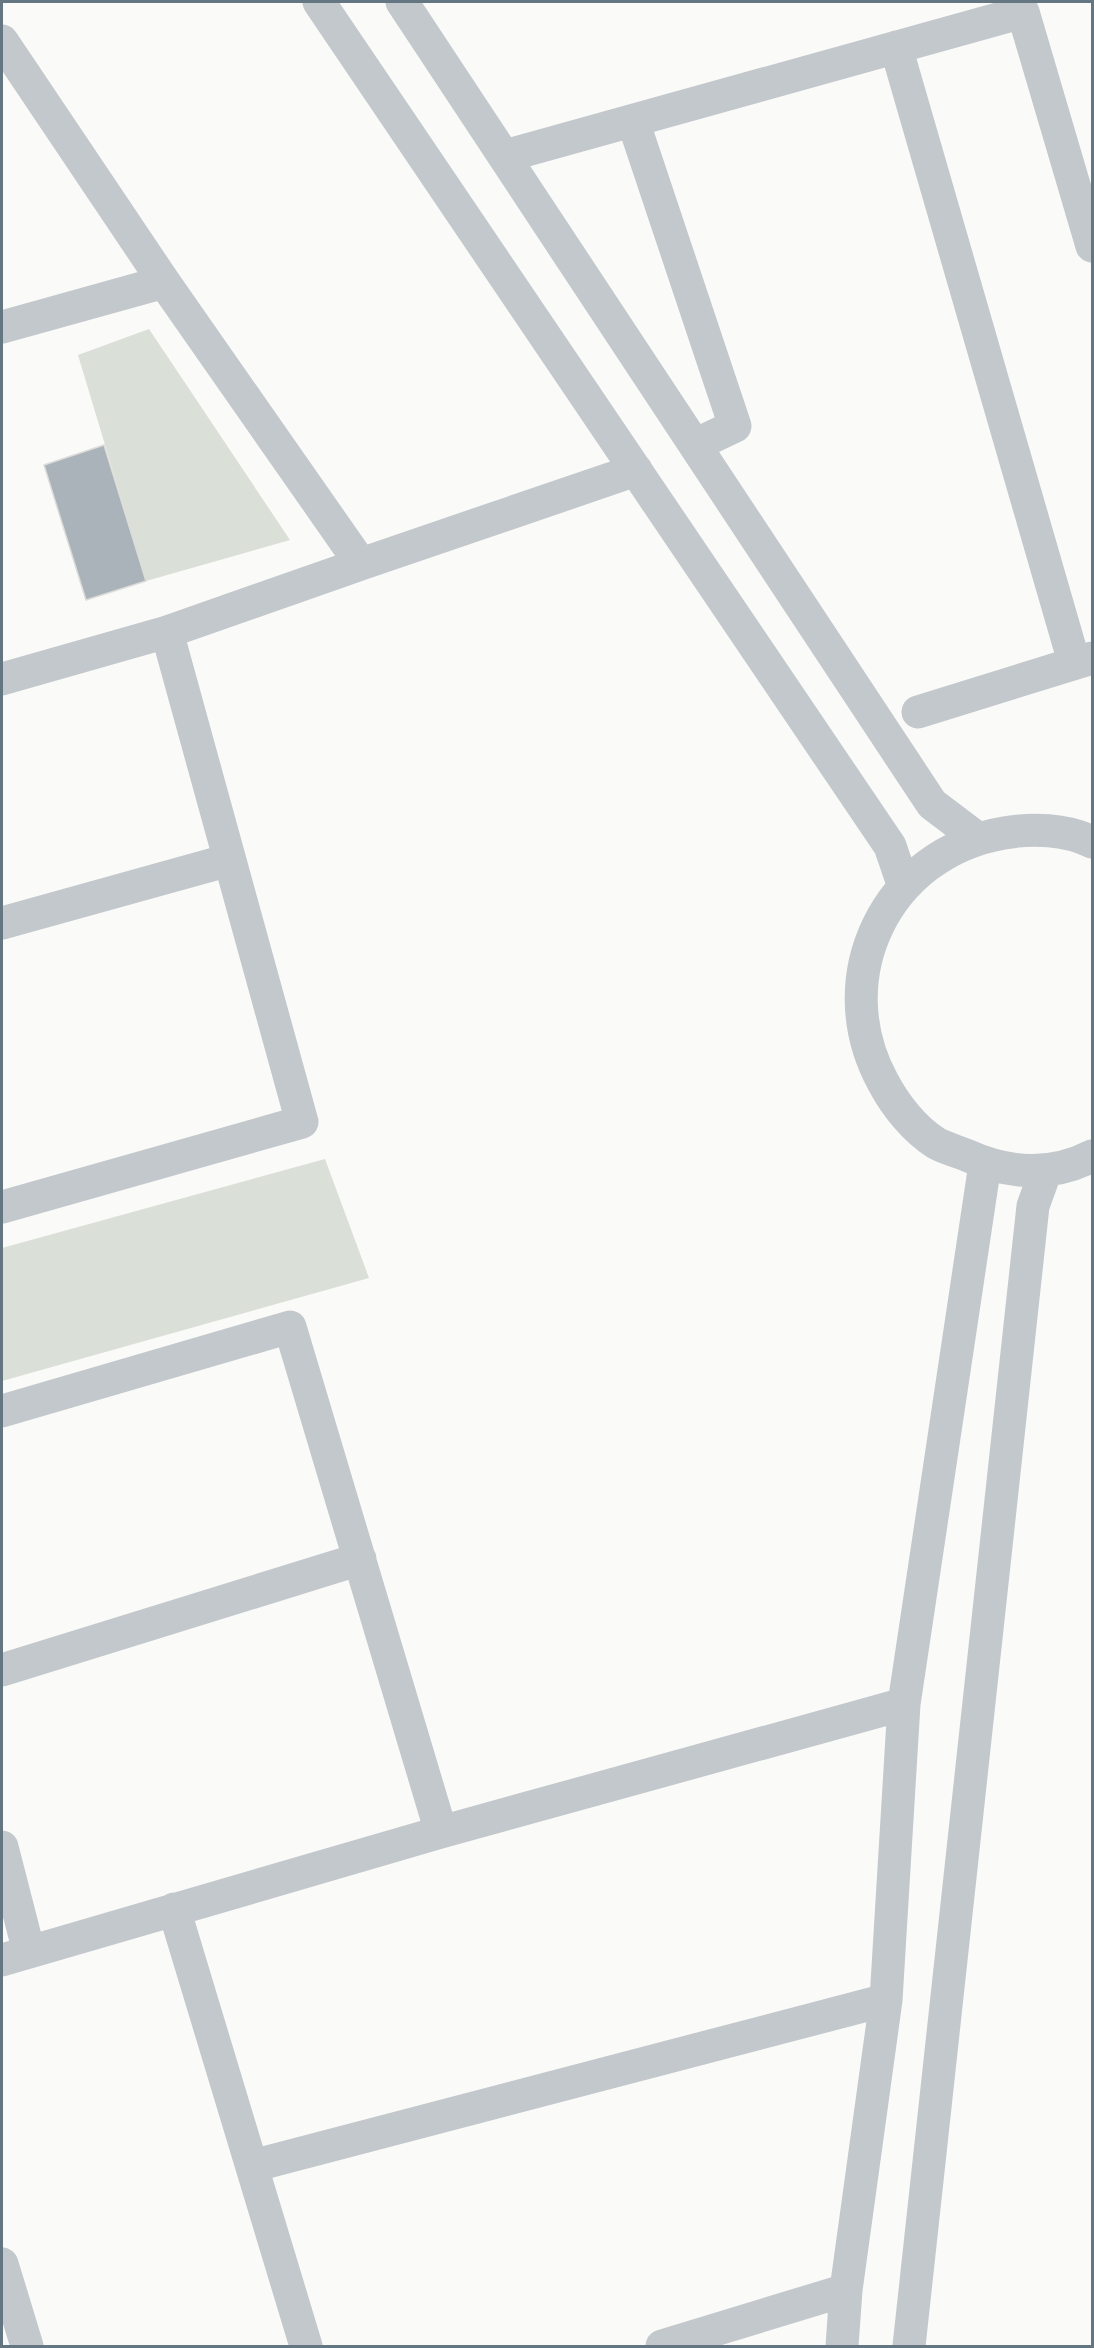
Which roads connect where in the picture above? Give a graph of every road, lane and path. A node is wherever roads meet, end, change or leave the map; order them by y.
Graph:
1 (319, 2) edge
2 (402, 2) edge
3 (2, 40) edge
4 (896, 47) junction
5 (633, 121) junction
6 (505, 156) junction
7 (1092, 246) edge
8 (164, 282) junction
9 (2, 327) edge
10 (695, 445) junction
11 (636, 470) junction
12 (361, 564) junction
13 (167, 632) junction
14 (1083, 660) edge
15 (2, 679) edge
16 (918, 712) dead end
17 (977, 837) junction
18 (1092, 842) edge
19 (229, 860) junction
20 (904, 887) junction
21 (2, 923) edge
22 (1092, 1156) edge
23 (985, 1164) junction
24 (1046, 1170) junction
25 (2, 1207) edge
26 (2, 1411) edge
27 (360, 1559) junction
28 (2, 1670) edge
29 (904, 1704) junction
30 (441, 1832) junction
31 (2, 1847) edge
32 (174, 1910) junction
33 (15, 1956) edge
34 (886, 2000) junction
35 (252, 2166) junction
36 (2, 2264) edge
37 (846, 2290) junction
38 (27, 2346) edge
39 (306, 2346) edge
40 (662, 2346) edge
41 (842, 2346) edge
42 (909, 2346) edge

1 - 11 street
2 - 6 street
3 - 8 street
4 - 5 street
4 - 7 street
4 - 14 street
5 - 6 street
5 - 10 street
6 - 10 street
8 - 9 street
8 - 12 street
10 - 17 street
11 - 12 street
11 - 20 street
12 - 13 street
13 - 15 street
13 - 19 street
14 - 16 street
17 - 18 street
17 - 20 street
19 - 21 street
19 - 25 street
20 - 23 street
22 - 24 street
23 - 24 street
23 - 29 street
24 - 42 street
26 - 27 street
27 - 28 street
27 - 30 street
29 - 30 street
29 - 34 street
30 - 32 street
31 - 33 street
32 - 33 street
32 - 35 street
34 - 35 street
34 - 37 street
35 - 39 street
36 - 38 street
37 - 40 street
37 - 41 street

